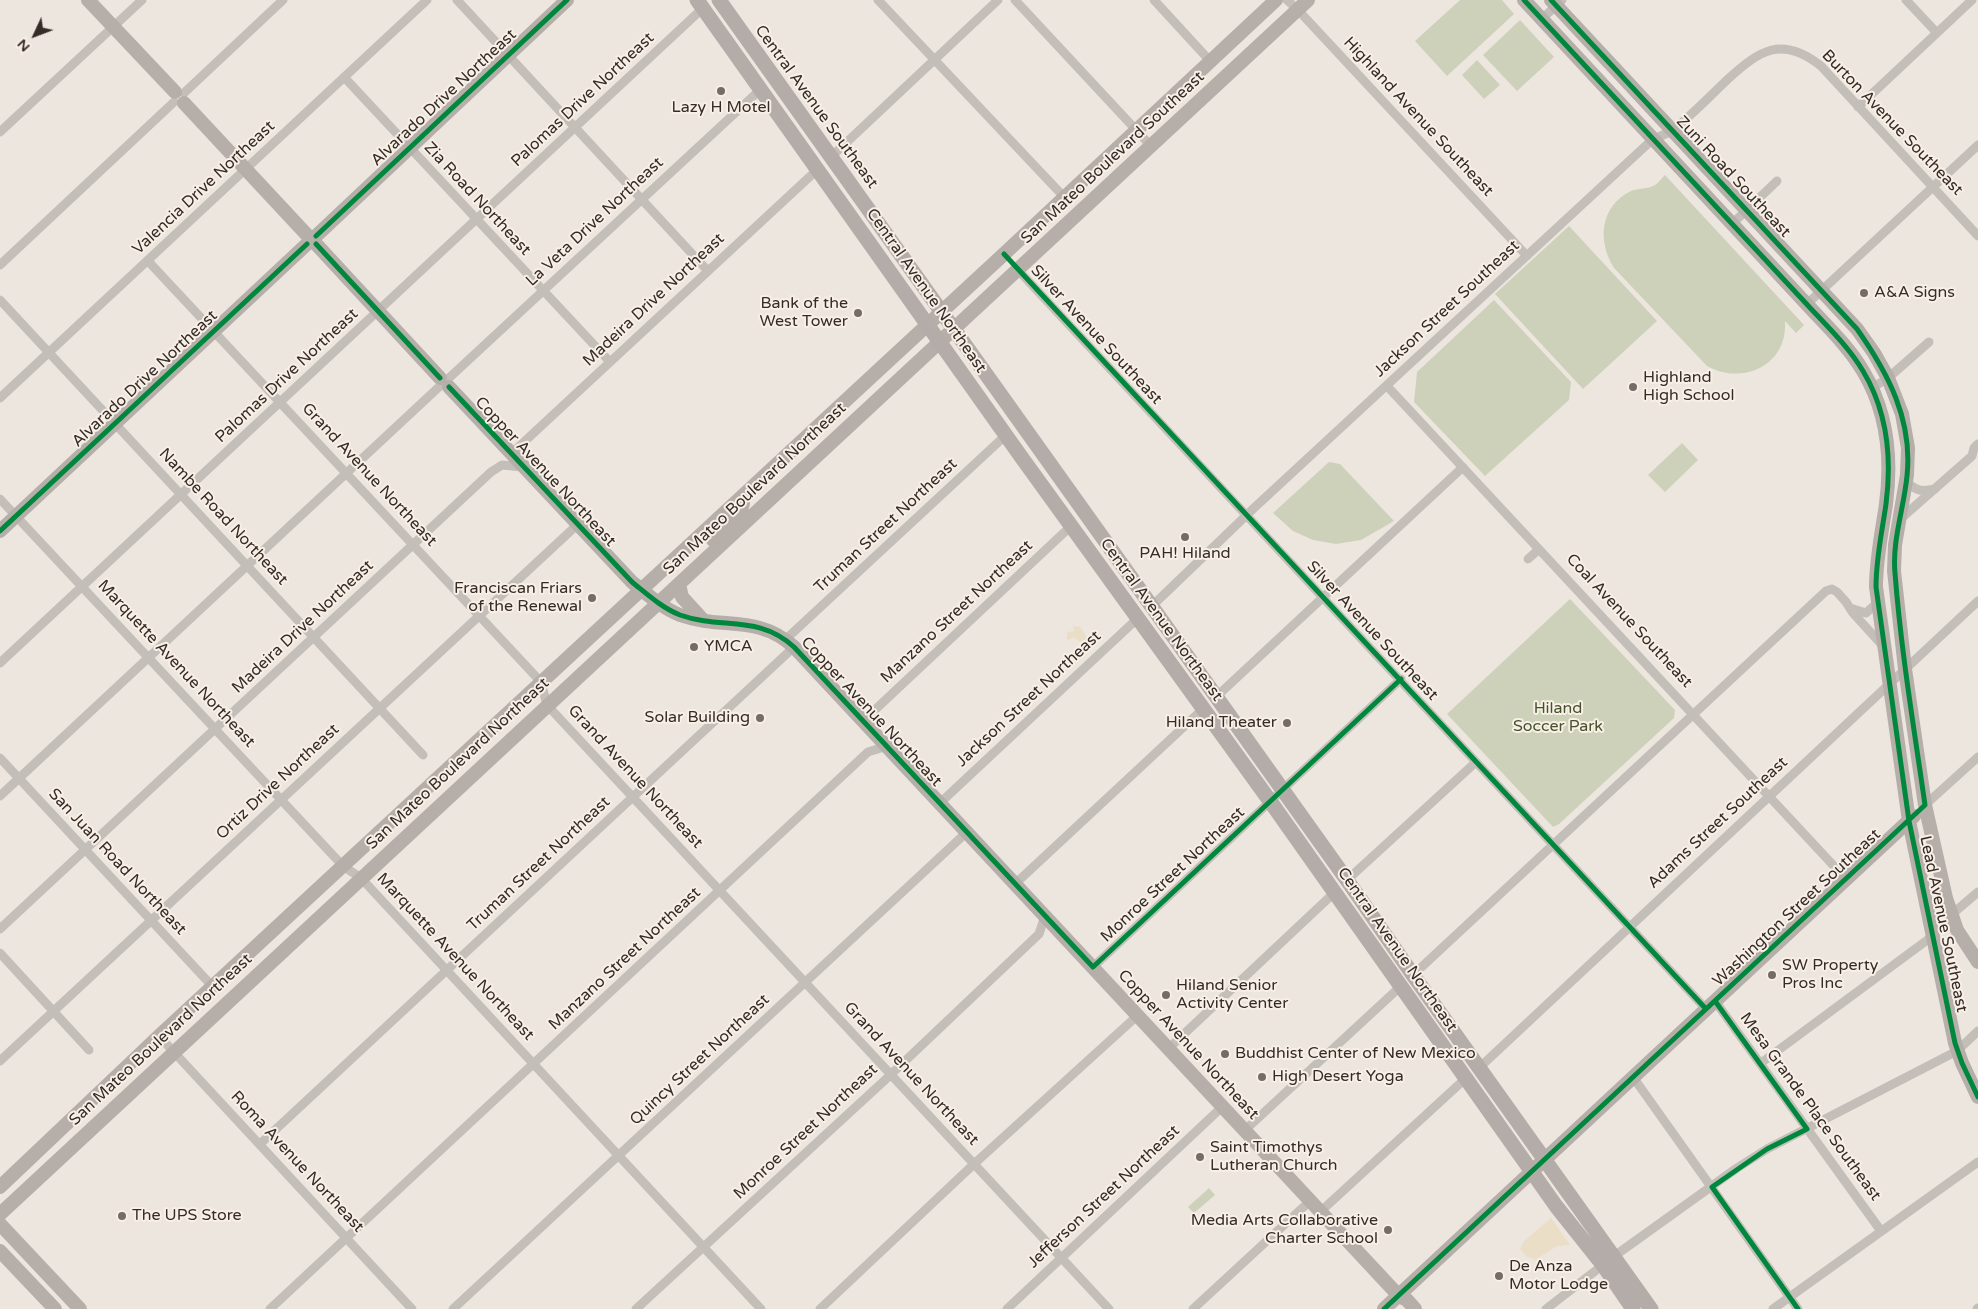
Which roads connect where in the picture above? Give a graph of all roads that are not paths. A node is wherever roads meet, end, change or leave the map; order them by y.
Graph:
1 (88, 0) edge
2 (142, 0) edge
3 (283, 0) edge
4 (427, 0) edge
5 (457, 0) edge
6 (567, 0) edge
7 (719, 0) edge
8 (878, 0) edge
9 (998, 0) edge
10 (1015, 0) edge
11 (1154, 0) edge
12 (1276, 0) edge
13 (1287, 0) edge
14 (1524, 0) edge
15 (1906, 0) edge
16 (1972, 0) edge
17 (1556, 2) edge
18 (700, 4) edge
19 (1303, 5) edge
20 (1542, 19) junction
21 (113, 27) junction
22 (1937, 32) junction
23 (1774, 50) joint
24 (508, 55) junction
25 (934, 60) junction
26 (1211, 62) junction
27 (344, 77) junction
28 (761, 89) junction
29 (179, 98) junction
30 (1858, 107) junction
31 (575, 128) junction
32 (1137, 130) junction
33 (1673, 130) junction
34 (0, 132) edge
35 (1653, 139) junction
36 (1978, 145) edge
37 (1151, 146) junction
38 (410, 148) junction
39 (831, 157) junction
40 (246, 169) junction
41 (818, 169) junction
42 (1777, 181) dead end
43 (1932, 186) junction
44 (1065, 198) junction
45 (641, 199) junction
46 (1747, 210) junction
47 (476, 220) junction
48 (1733, 224) junction
49 (1978, 236) edge
50 (312, 240) junction
51 (1527, 256) junction
52 (148, 261) junction
53 (0, 265) edge
54 (1018, 270) junction
55 (708, 271) junction
56 (1822, 290) junction
57 (543, 291) junction
58 (0, 300) edge
59 (1807, 304) junction
60 (378, 311) junction
61 (942, 311) junction
62 (928, 324) junction
63 (954, 329) junction
64 (214, 332) junction
65 (941, 342) junction
66 (1929, 342) dead end
67 (49, 352) junction
68 (610, 362) junction
69 (1863, 370) joint
70 (1888, 378) junction
71 (445, 382) junction
72 (1387, 386) junction
73 (1872, 388) junction
74 (0, 398) edge
75 (280, 403) junction
76 (115, 423) junction
77 (1006, 435) junction
78 (1978, 444) edge
79 (511, 454) junction
80 (1975, 459) edge
81 (523, 467) junction
82 (1463, 467) junction
83 (346, 474) junction
84 (1906, 481) junction
85 (1935, 489) junction
86 (181, 494) junction
87 (742, 496) junction
88 (0, 498) edge
89 (1247, 515) junction
90 (16, 516) junction
91 (1883, 519) junction
92 (1900, 521) junction
93 (577, 525) junction
94 (1071, 526) junction
95 (0, 531) edge
96 (413, 544) junction
97 (1538, 550) junction
98 (1528, 559) dead end
99 (700, 564) junction
100 (248, 566) junction
101 (679, 584) junction
102 (82, 586) junction
103 (641, 590) junction
104 (1324, 598) junction
105 (1978, 601) edge
106 (1878, 602) junction
107 (658, 603) junction
108 (1151, 607) junction
109 (1850, 608) junction
110 (479, 615) junction
111 (1138, 618) junction
112 (703, 620) junction
113 (314, 636) junction
114 (790, 643) junction
115 (1885, 648) junction
116 (148, 658) junction
117 (0, 663) edge
118 (1905, 669) junction
119 (1401, 680) junction
120 (542, 682) junction
121 (1890, 684) junction
122 (1216, 697) junction
123 (547, 705) junction
124 (380, 708) junction
125 (1204, 708) junction
126 (1693, 715) junction
127 (863, 720) junction
128 (216, 728) junction
129 (874, 732) junction
130 (887, 746) junction
131 (868, 752) junction
132 (423, 755) dead end
133 (1978, 757) edge
134 (0, 758) edge
135 (1476, 762) junction
136 (19, 778) junction
137 (1282, 789) junction
138 (0, 796) edge
139 (1770, 797) junction
140 (633, 798) junction
141 (282, 800) junction
142 (1270, 800) junction
143 (940, 803) junction
144 (1925, 805) junction
145 (1909, 821) junction
146 (967, 832) junction
147 (1554, 845) junction
148 (85, 849) junction
149 (343, 866) junction
150 (361, 878) junction
151 (1348, 880) junction
152 (1846, 880) junction
153 (1015, 884) junction
154 (720, 890) junction
155 (1335, 892) junction
156 (1978, 892) edge
157 (1952, 915) junction
158 (1045, 916) junction
159 (152, 921) junction
160 (1629, 926) junction
161 (0, 929) edge
162 (1060, 933) junction
163 (1039, 934) junction
164 (1934, 935) junction
165 (0, 953) edge
166 (1978, 962) edge
167 (1092, 967) junction
168 (447, 970) junction
169 (1413, 975) junction
170 (805, 982) junction
171 (213, 986) junction
172 (1401, 986) junction
173 (1711, 1005) junction
174 (54, 1011) junction
175 (1137, 1016) junction
176 (1978, 1031) edge
177 (159, 1036) junction
178 (1168, 1049) junction
179 (90, 1050) dead end
180 (1957, 1051) junction
181 (174, 1052) junction
182 (0, 1061) edge
183 (1761, 1063) junction
184 (534, 1064) junction
185 (1479, 1068) junction
186 (891, 1074) junction
187 (1633, 1077) junction
188 (1466, 1078) junction
189 (1978, 1097) edge
190 (1222, 1107) junction
191 (1807, 1129) junction
192 (1244, 1131) junction
193 (260, 1144) junction
194 (620, 1155) junction
195 (1544, 1160) junction
196 (1978, 1162) edge
197 (974, 1164) junction
198 (1532, 1172) junction
199 (0, 1187) edge
200 (1712, 1187) junction
201 (1310, 1201) junction
202 (1320, 1212) junction
203 (0, 1214) edge
204 (0, 1224) edge
205 (1881, 1231) junction
206 (346, 1238) junction
207 (704, 1246) junction
208 (0, 1251) edge
209 (1062, 1258) junction
210 (1608, 1261) junction
211 (1399, 1296) junction
212 (1790, 1297) junction
213 (55, 1309) edge
214 (80, 1309) edge
215 (270, 1309) edge
216 (412, 1309) edge
217 (453, 1309) edge
218 (636, 1309) edge
219 (761, 1309) edge
220 (820, 1309) edge
221 (1007, 1309) edge
222 (1109, 1309) edge
223 (1193, 1309) edge
224 (1384, 1309) edge
225 (1415, 1309) edge
226 (1546, 1309) edge
227 (1633, 1309) edge
228 (1650, 1309) edge
229 (1773, 1309) edge
230 (1798, 1309) edge

1 - 21 main road, Copper Avenue Northeast
2 - 21 street
3 - 29 street
4 - 27 street, Valencia Drive Northeast
5 - 24 street
6 - 24 main road, Alvarado Drive Northeast
7 - 39 main road, Central Avenue Southeast
8 - 25 street
9 - 25 street
10 - 32 street
11 - 26 street
12 - 26 main road, San Mateo Boulevard Southeast
13 - 19 street, Highland Avenue Southeast
14 - 20 main road, Zuni Road Southeast
15 - 22 street
16 - 22 street
17 - 20 street
17 - 33 main road, Zuni Road Southeast
18 - 28 main road, Central Avenue Northeast
18 - 31 street, Palomas Drive Northeast
19 - 37 main road, San Mateo Boulevard Southeast
19 - 51 street, Highland Avenue Southeast
20 - 35 main road, Zuni Road Southeast
21 - 29 main road, Copper Avenue Northeast
21 - 34 street
22 - 30 street
23 - 30 street, Burton Avenue Southeast
23 - 33 street, Jackson Street Southeast
24 - 31 street
24 - 38 main road, Alvarado Drive Northeast
25 - 39 street
25 - 44 street
26 - 32 main road, San Mateo Boulevard Southeast
27 - 38 street, Zia Road Northeast
27 - 40 street, Valencia Drive Northeast
28 - 41 main road, Central Avenue Northeast
28 - 45 street, La Veta Drive Northeast
29 - 40 main road, Copper Avenue Northeast
29 - 53 street
30 - 43 street, Burton Avenue Southeast
31 - 45 street
31 - 47 street, Palomas Drive Northeast
32 - 37 street
32 - 44 main road, San Mateo Boulevard Southeast
33 - 35 street, Jackson Street Southeast
33 - 46 main road, Zuni Road Southeast
35 - 48 main road, Zuni Road Southeast
35 - 51 street, Jackson Street Southeast
36 - 43 street
37 - 54 main road, San Mateo Boulevard Southeast
38 - 47 street, Zia Road Northeast
38 - 50 main road, Alvarado Drive Northeast
39 - 61 main road, Central Avenue Southeast
40 - 50 main road, Copper Avenue Northeast
40 - 52 street, Valencia Drive Northeast
41 - 55 street, Madeira Drive Northeast
41 - 62 main road, Central Avenue Northeast
42 - 46 street
43 - 49 street, Burton Avenue Southeast
43 - 56 street
44 - 61 main road, San Mateo Boulevard Southeast
45 - 55 street
45 - 57 street, La Veta Drive Northeast
46 - 48 street
46 - 56 main road, Zuni Road Southeast
47 - 57 street, Zia Road Northeast
47 - 60 street, Palomas Drive Northeast
48 - 59 main road, Zuni Road Southeast
50 - 60 main road, Copper Avenue Northeast
50 - 64 main road, Alvarado Drive Northeast
51 - 72 street, Jackson Street Southeast
52 - 64 street, Grand Avenue Northeast
52 - 67 street, Valencia Drive Northeast
54 - 63 main road, San Mateo Boulevard Southeast
54 - 89 street, Silver Avenue Southeast
55 - 68 street, Madeira Drive Northeast
56 - 59 street
56 - 70 main road, Zuni Road Southeast
57 - 68 street, Zia Road Northeast
57 - 71 street, La Veta Drive Northeast
58 - 67 street, Nambe Road Northeast
59 - 69 main road, Zuni Road Southeast
60 - 71 main road, Copper Avenue Northeast
60 - 75 street, Palomas Drive Northeast
61 - 62 main road, San Mateo Boulevard Southeast
61 - 63 main road, Central Avenue Southeast
62 - 65 main road, Central Avenue Northeast
62 - 87 main road, San Mateo Boulevard Northeast
63 - 65 main road, San Mateo Boulevard Southeast
63 - 108 main road, Central Avenue Southeast
64 - 75 street, Grand Avenue Northeast
64 - 76 main road, Alvarado Drive Northeast
65 - 77 main road, Central Avenue Northeast
65 - 99 main road, San Mateo Boulevard Northeast
66 - 70 street
67 - 74 street, Valencia Drive Northeast
67 - 76 street, Nambe Road Northeast
68 - 79 street, Madeira Drive Northeast
69 - 73 main road, Lead Avenue Southeast
70 - 73 street
70 - 84 main road
71 - 79 main road, Copper Avenue Northeast
71 - 83 street, La Veta Drive Northeast
72 - 82 street, Coal Avenue Southeast
72 - 89 street, Jackson Street Southeast
73 - 91 main road, Lead Avenue Southeast
75 - 83 street, Grand Avenue Northeast
75 - 86 street, Palomas Drive Northeast
76 - 86 street, Nambe Road Northeast
76 - 90 main road, Alvarado Drive Northeast
77 - 94 main road, Central Avenue Northeast
77 - 114 street, Truman Street Northeast
78 - 80 street
79 - 81 main road, Copper Avenue Northeast
80 - 85 street
81 - 93 main road, Copper Avenue Northeast
81 - 96 street, Madeira Drive Northeast
82 - 97 street, Coal Avenue Southeast
82 - 104 street
83 - 96 street, Grand Avenue Northeast
83 - 100 street, La Veta Drive Northeast
84 - 85 street
84 - 92 main road
85 - 92 street
86 - 100 street, Nambe Road Northeast
86 - 102 street, Palomas Drive Northeast
87 - 99 main road
87 - 103 main road, San Mateo Boulevard Northeast
88 - 90 street, Marquette Avenue Northeast
89 - 104 street, Silver Avenue Southeast
89 - 108 street, Jackson Street Southeast
90 - 95 main road, Alvarado Drive Northeast
90 - 102 street, Marquette Avenue Northeast
91 - 92 street
91 - 106 main road, Lead Avenue Southeast
92 - 118 main road
93 - 103 main road, Copper Avenue Northeast
93 - 110 street, Ortiz Drive Northeast
94 - 111 main road, Central Avenue Northeast
94 - 127 street, Manzano Street Northeast
96 - 110 street, Grand Avenue Northeast
96 - 113 street, Madeira Drive Northeast
97 - 98 street
97 - 126 street, Coal Avenue Southeast
99 - 101 main road, San Mateo Boulevard Northeast
100 - 113 street, Nambe Road Northeast
100 - 116 street, La Veta Drive Northeast
101 - 107 main road, San Mateo Boulevard Northeast
101 - 112 main road
102 - 116 street, Marquette Avenue Northeast
102 - 117 street, Palomas Drive Northeast
103 - 107 main road, Copper Avenue Northeast
103 - 120 main road, San Mateo Boulevard Northeast
104 - 119 street, Silver Avenue Southeast
104 - 122 street
105 - 118 street, Adams Street Southeast
106 - 109 street
106 - 115 main road, Lead Avenue Southeast
107 - 112 main road, Copper Avenue Northeast
107 - 123 main road, San Mateo Boulevard Northeast
108 - 122 main road, Central Avenue Southeast
109 - 115 street
109 - 126 street
110 - 120 street, Grand Avenue Northeast
110 - 124 street, Ortiz Drive Northeast
111 - 125 main road, Central Avenue Northeast
111 - 143 street, Jackson Street Northeast
112 - 114 main road, Copper Avenue Northeast
113 - 124 street, Nambe Road Northeast
113 - 128 street, Madeira Drive Northeast
114 - 127 main road, Copper Avenue Northeast
114 - 140 street, Truman Street Northeast
115 - 121 main road, Lead Avenue Southeast
116 - 128 street, Marquette Avenue Northeast
116 - 136 street, La Veta Drive Northeast
118 - 121 street, Adams Street Southeast
118 - 144 main road
119 - 135 street, Silver Avenue Southeast
119 - 137 street, Monroe Street Northeast
120 - 123 street, Grand Avenue Northeast
120 - 149 main road, San Mateo Boulevard Northeast
121 - 139 street, Adams Street Southeast
121 - 145 main road, Lead Avenue Southeast
122 - 137 main road, Central Avenue Southeast
123 - 140 street, Grand Avenue Northeast
123 - 150 main road, San Mateo Boulevard Northeast
124 - 132 street, Nambe Road Northeast
124 - 141 street, Ortiz Drive Northeast
125 - 142 main road, Central Avenue Northeast
125 - 153 street
126 - 139 street, Coal Avenue Southeast
126 - 147 street
127 - 129 main road, Copper Avenue Northeast
128 - 141 street, Marquette Avenue Northeast
128 - 148 street, Madeira Drive Northeast
129 - 130 main road, Copper Avenue Northeast
129 - 131 street
130 - 131 street, Manzano Street Northeast
130 - 143 main road, Copper Avenue Northeast
131 - 154 street, Manzano Street Northeast
133 - 144 street, Washington Street Southeast
134 - 136 street, San Juan Road Northeast
135 - 147 street, Silver Avenue Southeast
135 - 151 street
136 - 138 street, La Veta Drive Northeast
136 - 148 street, San Juan Road Northeast
137 - 142 street, Monroe Street Northeast
137 - 151 main road, Central Avenue Southeast
139 - 152 street, Coal Avenue Southeast
139 - 160 street, Adams Street Southeast
140 - 154 street, Grand Avenue Northeast
140 - 168 street, Truman Street Northeast
141 - 149 street, Marquette Avenue Northeast
141 - 159 street, Ortiz Drive Northeast
142 - 155 main road, Central Avenue Northeast
142 - 167 street, Monroe Street Northeast
143 - 146 main road, Copper Avenue Northeast
144 - 145 main road, Washington Street Southeast
144 - 157 main road
145 - 152 main road, Washington Street Southeast
145 - 164 main road, Lead Avenue Southeast
146 - 153 main road, Copper Avenue Northeast
146 - 170 street, Quincy Street Northeast
147 - 160 street, Silver Avenue Southeast
147 - 169 street
148 - 159 street, San Juan Road Northeast
148 - 161 street, Madeira Drive Northeast
149 - 150 street, Marquette Avenue Northeast
149 - 171 main road, San Mateo Boulevard Northeast
150 - 168 street, Marquette Avenue Northeast
150 - 181 main road, San Mateo Boulevard Northeast
151 - 169 main road, Central Avenue Southeast
152 - 173 main road, Washington Street Southeast
153 - 158 main road, Copper Avenue Northeast
154 - 170 street, Grand Avenue Northeast
154 - 184 street, Manzano Street Northeast
155 - 172 main road, Central Avenue Northeast
155 - 178 street
156 - 157 street
157 - 166 main road
158 - 162 main road, Copper Avenue Northeast
158 - 163 street, Monroe Street Northeast
159 - 171 street, San Juan Road Northeast
159 - 174 street, Ortiz Drive Northeast
160 - 173 street, Silver Avenue Southeast
160 - 185 street, Adams Street Southeast
162 - 163 street
162 - 167 main road, Copper Avenue Northeast
163 - 186 street, Monroe Street Northeast
164 - 180 main road, Lead Avenue Southeast
164 - 183 street
165 - 174 street
167 - 175 main road, Copper Avenue Northeast
168 - 184 street, Marquette Avenue Northeast
168 - 193 street, Truman Street Northeast
169 - 185 main road, Central Avenue Southeast
170 - 186 street, Grand Avenue Northeast
170 - 194 street, Quincy Street Northeast
171 - 177 main road, San Mateo Boulevard Northeast
172 - 188 main road, Central Avenue Northeast
172 - 192 street
173 - 183 street, Mesa Grande Place Southeast
173 - 187 main road, Washington Street Southeast
174 - 179 street
174 - 182 street, Ortiz Drive Northeast
175 - 178 main road, Copper Avenue Northeast
175 - 197 street
176 - 180 street
177 - 181 street, Roma Avenue Northeast
177 - 199 main road, San Mateo Boulevard Northeast
178 - 190 main road, Copper Avenue Northeast
180 - 189 main road, Lead Avenue Southeast
180 - 191 street
181 - 193 street, Roma Avenue Northeast
181 - 203 main road, San Mateo Boulevard Northeast
183 - 191 street, Mesa Grande Place Southeast
184 - 194 street, Marquette Avenue Northeast
184 - 206 street, Manzano Street Northeast
185 - 195 main road, Central Avenue Southeast
186 - 197 street, Grand Avenue Northeast
186 - 207 street, Monroe Street Northeast
187 - 195 main road, Washington Street Southeast
187 - 200 street
188 - 198 main road, Central Avenue Northeast
188 - 202 street
190 - 192 main road, Copper Avenue Northeast
190 - 209 street, Jefferson Street Northeast
191 - 200 street
191 - 205 street, Mesa Grande Place Southeast
192 - 201 main road, Copper Avenue Northeast
193 - 206 street, Roma Avenue Northeast
194 - 207 street, Marquette Avenue Northeast
194 - 217 street, Quincy Street Northeast
195 - 198 main road, Washington Street Southeast
195 - 210 main road, Central Avenue Southeast
196 - 205 street
197 - 209 street, Grand Avenue Northeast
197 - 220 street
198 - 210 main road, Central Avenue Northeast
198 - 211 main road, Washington Street Southeast
200 - 210 street
200 - 212 street
201 - 202 main road, Copper Avenue Northeast
201 - 223 street
202 - 211 main road, Copper Avenue Northeast
204 - 214 main road
205 - 212 street
206 - 215 street, Manzano Street Northeast
206 - 216 street, Roma Avenue Northeast
207 - 218 street, Monroe Street Northeast
207 - 219 street, Marquette Avenue Northeast
208 - 213 main road
209 - 221 street, Jefferson Street Northeast
209 - 222 street, Grand Avenue Northeast
210 - 226 street
210 - 227 main road, Central Avenue Northeast
210 - 228 main road, Central Avenue Southeast
211 - 224 main road, Washington Street Southeast
211 - 225 main road, Copper Avenue Northeast
212 - 229 street
212 - 230 street

